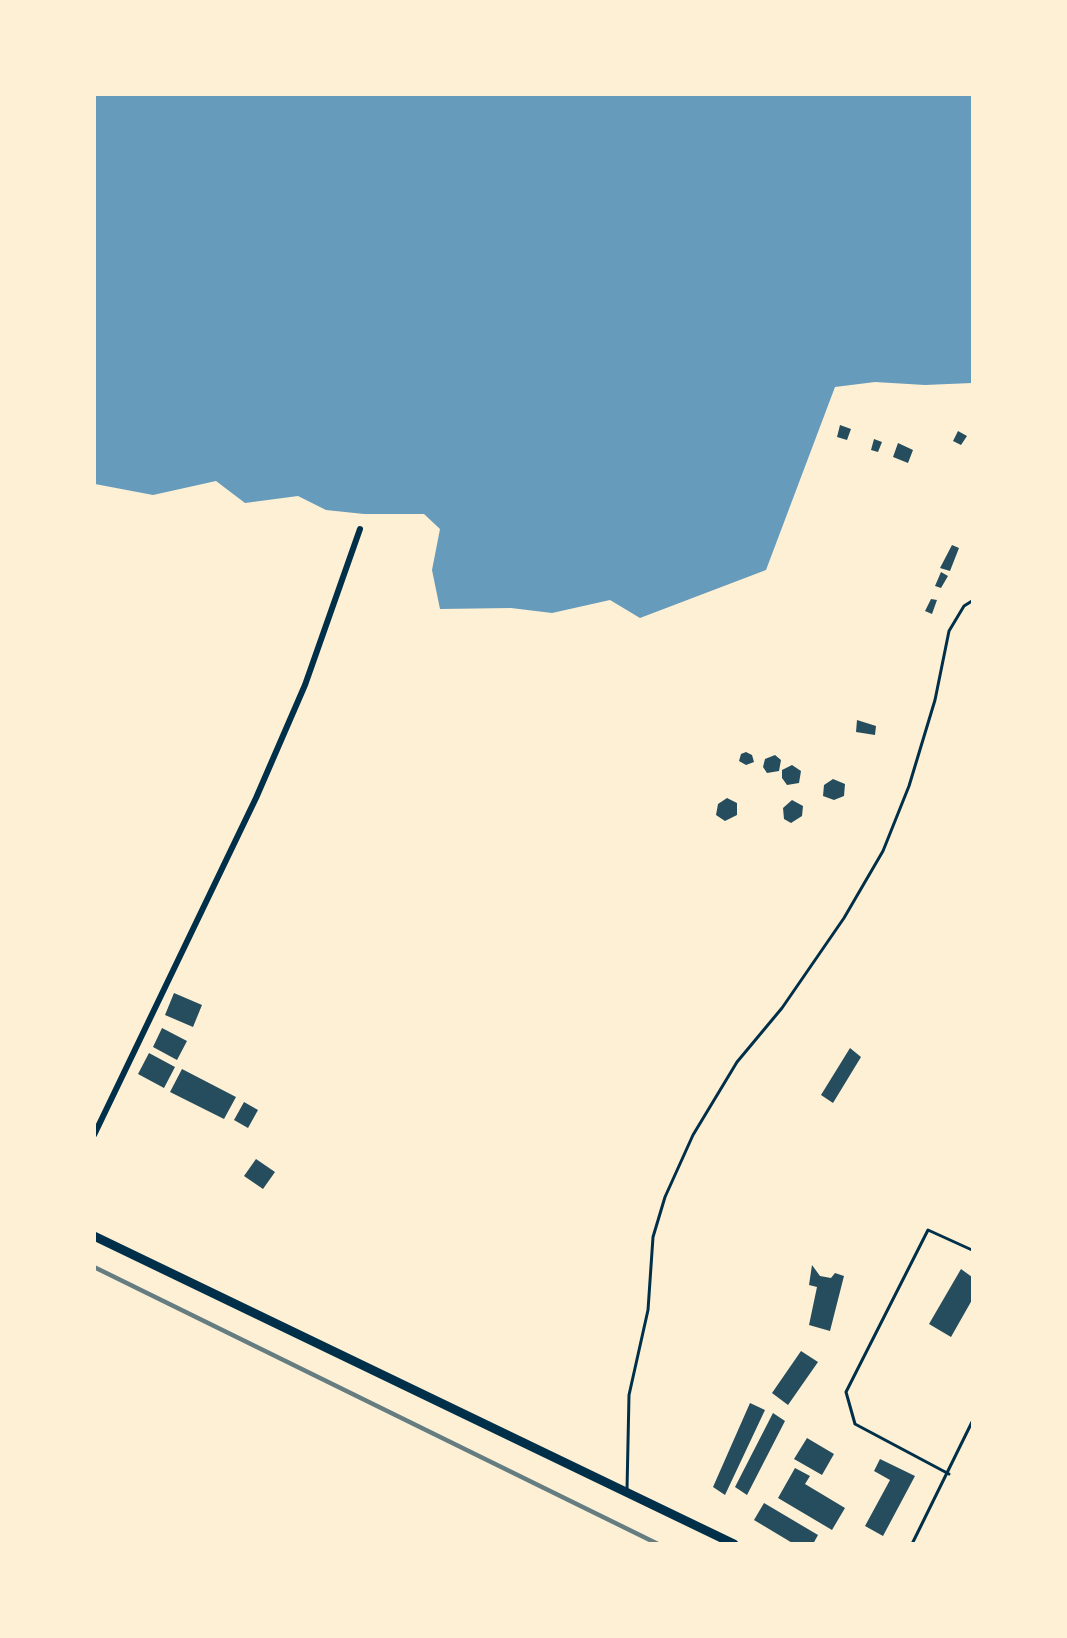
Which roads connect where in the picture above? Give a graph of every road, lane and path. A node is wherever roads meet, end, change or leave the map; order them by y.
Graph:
1 (360, 530) dead end
2 (972, 601) edge
3 (94, 1135) edge
4 (94, 1236) edge
5 (972, 1250) edge
6 (972, 1422) edge
7 (949, 1474) junction
8 (627, 1492) junction
9 (734, 1544) edge
10 (912, 1544) edge

1 - 3 street
2 - 8 lane
4 - 8 main road
5 - 7 lane
6 - 7 lane
7 - 10 lane
8 - 9 main road

